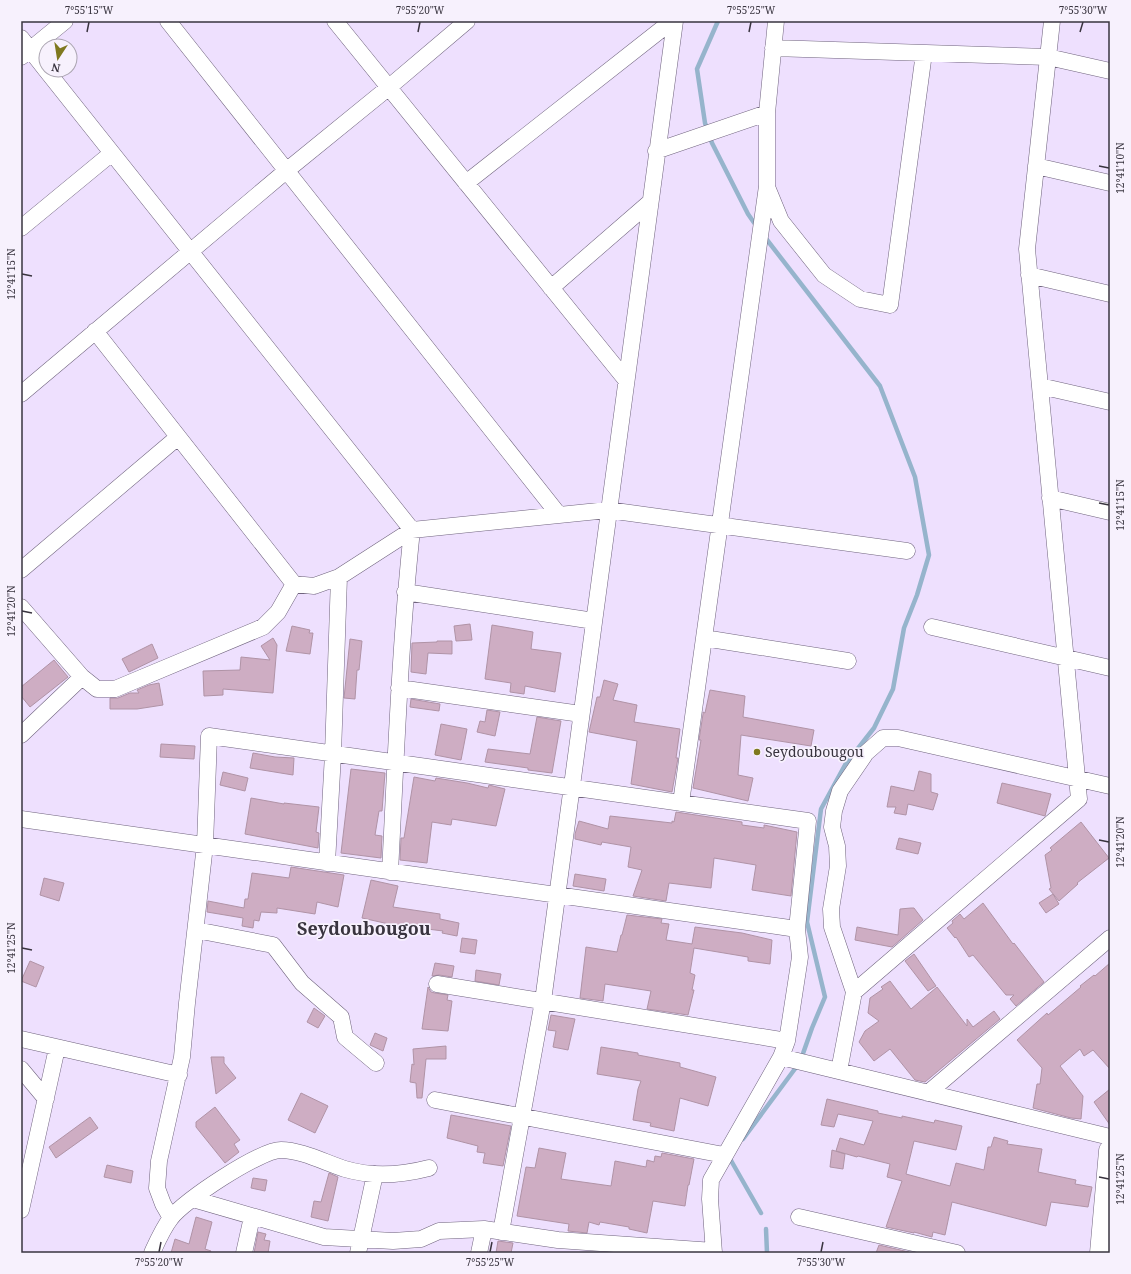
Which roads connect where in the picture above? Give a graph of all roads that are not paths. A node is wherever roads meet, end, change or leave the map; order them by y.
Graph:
1 (65, 21) edge
2 (168, 21) edge
3 (335, 21) edge
4 (467, 21) edge
5 (673, 21) edge
6 (776, 21) edge
7 (1052, 21) edge
8 (24, 48) edge
9 (773, 48) junction
10 (924, 53) junction
11 (1048, 57) junction
12 (38, 62) edge
13 (1110, 72) edge
14 (52, 78) edge
15 (388, 88) junction
16 (767, 113) junction
17 (656, 151) junction
18 (112, 153) junction
19 (1036, 166) junction
20 (286, 170) junction
21 (466, 183) junction
22 (1110, 183) edge
23 (767, 186) junction
24 (649, 203) junction
25 (21, 228) edge
26 (190, 251) junction
27 (1029, 275) junction
28 (551, 288) junction
29 (1110, 294) edge
30 (95, 331) junction
31 (626, 380) junction
32 (1040, 386) junction
33 (21, 394) edge
34 (1110, 402) edge
35 (178, 437) junction
36 (1050, 498) junction
37 (608, 510) junction
38 (1110, 512) edge
39 (560, 515) junction
40 (720, 526) junction
41 (412, 530) junction
42 (907, 551) dead end
43 (21, 570) edge
44 (338, 577) junction
45 (294, 584) junction
46 (405, 592) junction
47 (21, 607) edge
48 (594, 621) junction
49 (932, 627) dead end
50 (704, 638) junction
51 (1065, 658) junction
52 (848, 661) dead end
53 (1110, 668) edge
54 (82, 677) junction
55 (399, 688) junction
56 (581, 714) junction
57 (21, 735) edge
58 (333, 754) junction
59 (396, 763) junction
60 (1077, 778) junction
61 (1110, 786) edge
62 (571, 788) junction
63 (681, 803) junction
64 (21, 819) edge
65 (205, 845) junction
66 (328, 863) junction
67 (390, 872) junction
68 (557, 895) junction
69 (797, 929) junction
70 (196, 930) junction
71 (1110, 938) edge
72 (437, 984) dead end
73 (854, 992) junction
74 (543, 1001) junction
75 (21, 1040) edge
76 (787, 1041) junction
77 (57, 1048) junction
78 (781, 1057) junction
79 (376, 1063) dead end
80 (21, 1069) edge
81 (838, 1071) junction
82 (179, 1075) junction
83 (928, 1093) junction
84 (46, 1099) junction
85 (434, 1100) dead end
86 (522, 1117) junction
87 (1110, 1137) edge
88 (1110, 1152) edge
89 (724, 1155) junction
90 (429, 1168) dead end
91 (375, 1174) junction
92 (192, 1199) junction
93 (21, 1210) edge
94 (252, 1217) junction
95 (800, 1217) dead end
96 (171, 1218) junction
97 (484, 1229) junction
98 (501, 1232) junction
99 (359, 1246) edge
100 (556, 1246) edge
101 (714, 1252) edge
102 (152, 1253) edge
103 (244, 1253) edge
104 (479, 1253) edge
105 (957, 1253) edge
106 (1101, 1253) edge

1 - 8 street
2 - 20 street
3 - 15 street
4 - 15 street
5 - 17 street
5 - 21 street
6 - 9 street
7 - 11 street
8 - 12 street
9 - 10 street
9 - 16 street
10 - 11 street
10 - 23 street
11 - 13 street
11 - 19 street
14 - 18 street
15 - 20 street
15 - 21 street
16 - 17 street
16 - 23 street
17 - 24 street
18 - 25 street
18 - 26 street
19 - 22 street
19 - 27 street
20 - 26 street
20 - 39 street
21 - 28 street
23 - 40 street
24 - 28 street
24 - 31 street
26 - 30 street
26 - 41 street
27 - 29 street
27 - 32 street
28 - 31 street
30 - 33 street
30 - 35 street
31 - 37 street
32 - 34 street
32 - 36 street
35 - 43 street
35 - 45 street
36 - 38 street
36 - 51 street
37 - 39 street
37 - 40 street
37 - 48 street
39 - 41 street
40 - 42 street
40 - 50 street
41 - 44 street
41 - 46 street
44 - 45 street
44 - 58 street
45 - 54 street
46 - 48 street
46 - 55 street
47 - 54 street
48 - 56 street
49 - 51 street
50 - 52 street
50 - 63 street
51 - 53 street
51 - 60 street
54 - 57 street
55 - 56 street
55 - 59 street
56 - 62 street
58 - 59 street
58 - 65 street
58 - 66 street
59 - 62 street
59 - 67 street
60 - 61 street
60 - 73 street
60 - 73 street
62 - 63 street
62 - 68 street
63 - 69 street
64 - 65 street
65 - 66 street
65 - 70 street
66 - 67 street
67 - 68 street
68 - 69 street
68 - 74 street
69 - 76 street
70 - 79 street
70 - 82 street
71 - 83 street
72 - 74 street
73 - 81 street
74 - 76 street
74 - 86 street
75 - 77 street
76 - 78 street
77 - 82 street
77 - 84 street
78 - 81 street
78 - 89 street
80 - 84 street
81 - 83 street
82 - 96 street
83 - 87 street
84 - 93 street
85 - 86 street
86 - 89 street
86 - 98 street
88 - 106 street
89 - 101 street
90 - 91 street
91 - 92 street
91 - 99 street
92 - 94 street
92 - 96 street
94 - 99 street
94 - 103 street
95 - 105 street
96 - 102 street
97 - 98 street
97 - 99 street
97 - 104 street
98 - 100 street
100 - 101 street

